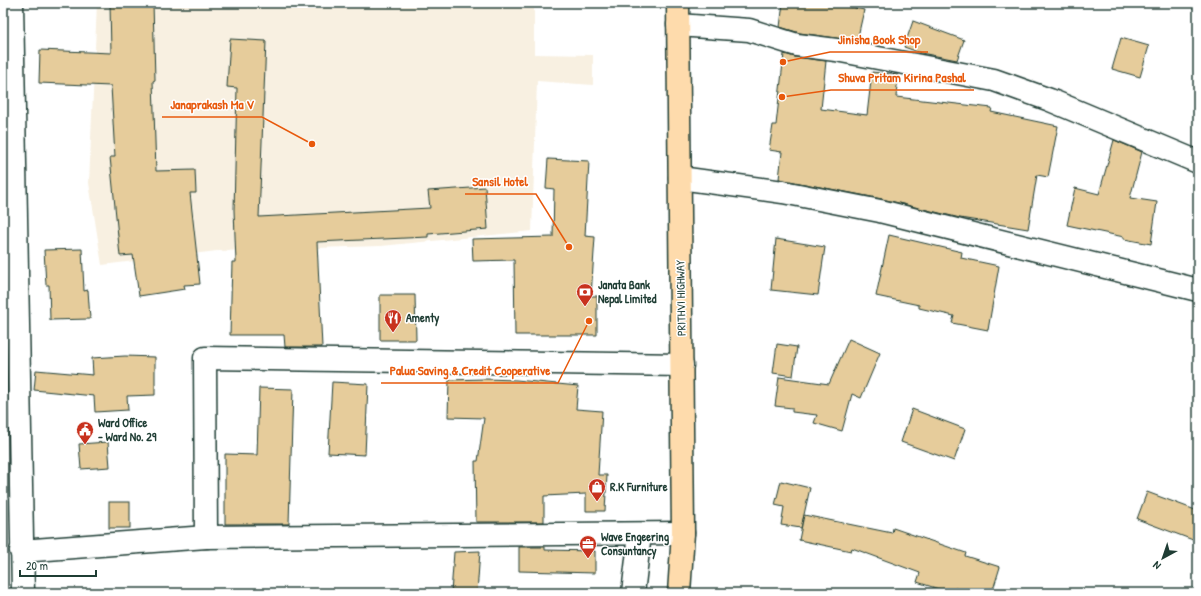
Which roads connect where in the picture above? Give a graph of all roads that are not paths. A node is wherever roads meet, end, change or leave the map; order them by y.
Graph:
1 (12, 3) edge
2 (678, 3) edge
3 (678, 25) junction
4 (1198, 162) edge
5 (680, 178) junction
6 (1198, 290) edge
7 (682, 365) junction
8 (684, 533) junction
9 (640, 534) junction
10 (206, 537) junction
11 (21, 551) junction
12 (23, 593) edge
13 (633, 593) edge
14 (679, 593) edge

1 - 11 street
2 - 3 highway, PRITHVI HIGHWAY
3 - 4 street
3 - 5 highway, PRITHVI HIGHWAY
5 - 6 street
5 - 7 highway, PRITHVI HIGHWAY
7 - 8 highway, PRITHVI HIGHWAY
7 - 10 street
8 - 9 street
8 - 14 highway, PRITHVI HIGHWAY
9 - 10 street
9 - 13 street
10 - 11 street
11 - 12 street

